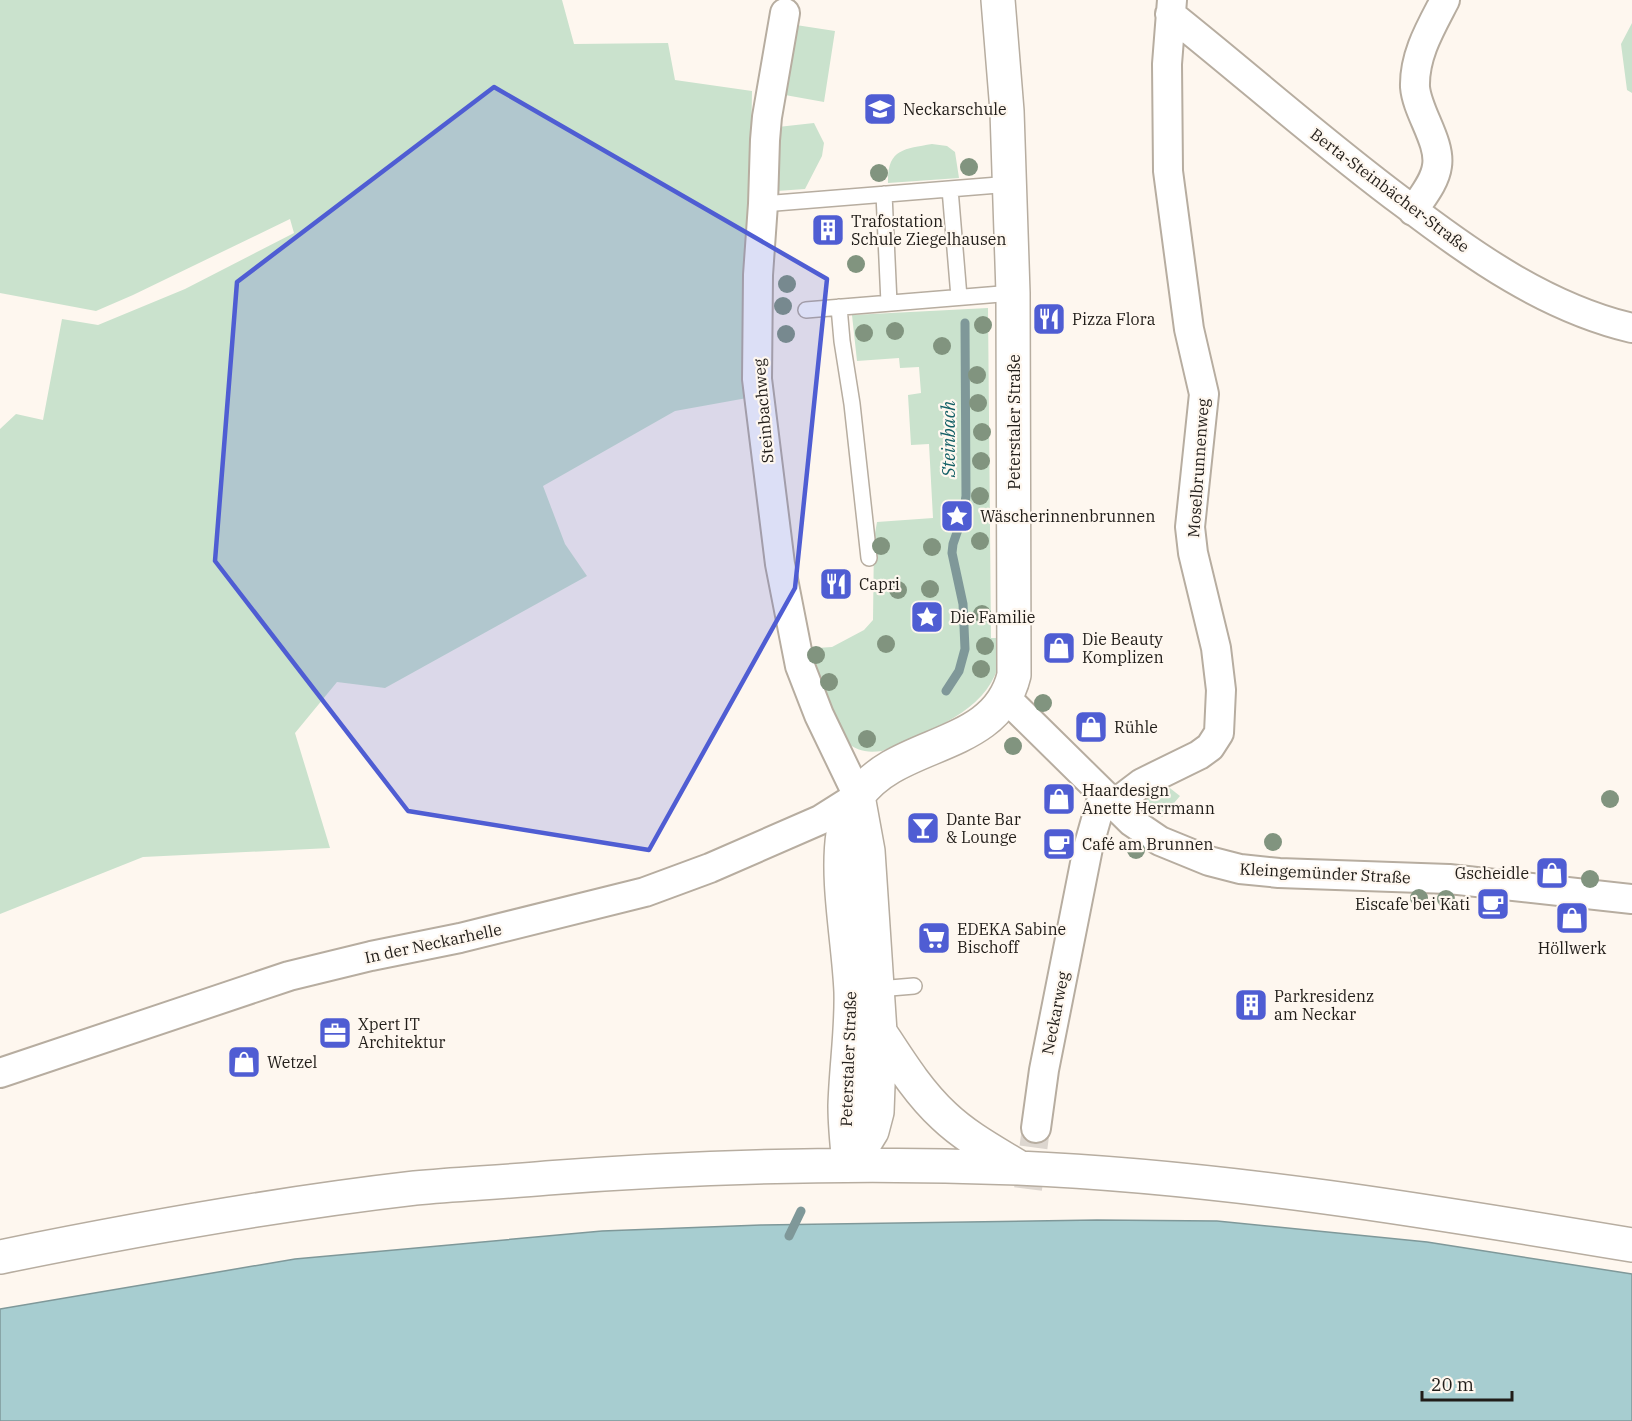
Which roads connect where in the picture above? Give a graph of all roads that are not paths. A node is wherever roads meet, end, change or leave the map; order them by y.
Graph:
1 (999, 0) edge
2 (1445, 0) edge
3 (1171, 7) edge
4 (784, 13) dead end
5 (1011, 184) junction
6 (950, 189) junction
7 (884, 194) junction
8 (763, 204) junction
9 (1413, 211) junction
10 (1013, 293) junction
11 (959, 297) junction
12 (889, 303) junction
13 (839, 307) junction
14 (806, 310) dead end
15 (1632, 328) edge
16 (869, 558) dead end
17 (1006, 698) junction
18 (858, 796) junction
19 (1108, 800) junction
20 (1632, 899) edge
21 (914, 986) dead end
22 (878, 989) junction
23 (880, 1032) junction
24 (0, 1073) edge
25 (1036, 1128) tunnel mouth
26 (849, 1164) junction
27 (1020, 1168) junction
28 (1632, 1245) edge
29 (0, 1257) edge

1 - 5 main road, Peterstaler Straße
2 - 9 street
3 - 9 street, Berta-Steinbächer-Straße
3 - 19 street, Moselbrunnenweg
4 - 8 street, Steinbachweg
5 - 6 lane
5 - 10 main road, Peterstaler Straße
6 - 7 lane
6 - 11 lane
7 - 8 lane
7 - 12 lane
8 - 18 street, Steinbachweg
9 - 15 street, Berta-Steinbächer-Straße
10 - 11 lane
10 - 17 main road, Peterstaler Straße
11 - 12 lane
12 - 13 lane
13 - 14 lane
13 - 16 lane
17 - 18 main road, Peterstaler Straße
17 - 19 street, Kleingemünder Straße
18 - 22 main road, Peterstaler Straße
18 - 24 street, In der Neckarhelle
18 - 26 main road, Peterstaler Straße
19 - 20 street, Kleingemünder Straße
19 - 25 street, Neckarweg
21 - 22 lane
22 - 23 main road, Peterstaler Straße
23 - 26 main road, Peterstaler Straße
23 - 27 main road
26 - 27 main road
26 - 29 main road
27 - 28 main road

